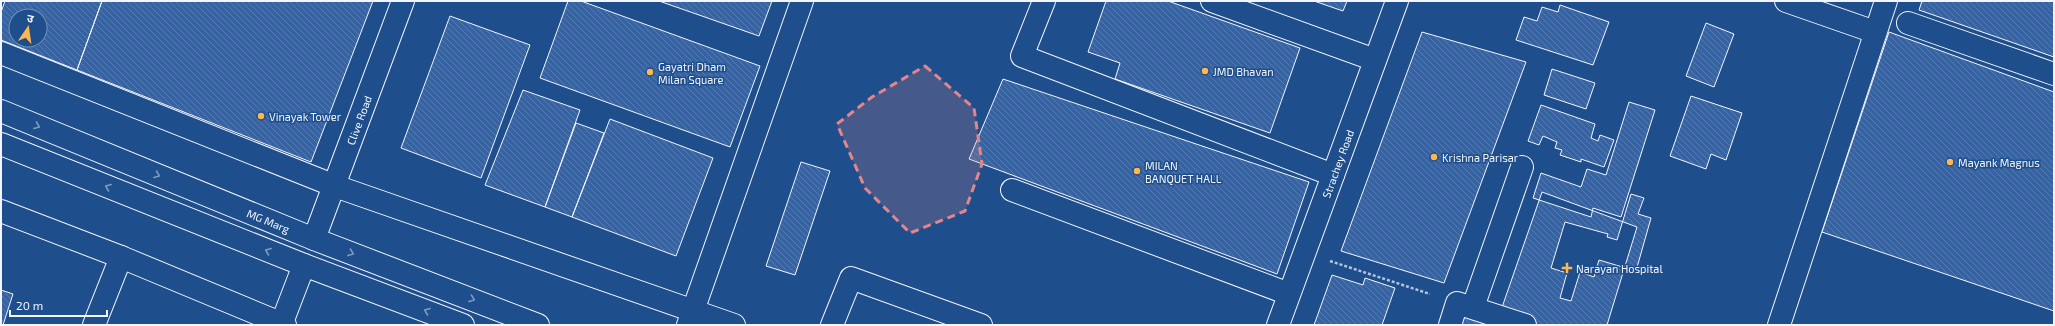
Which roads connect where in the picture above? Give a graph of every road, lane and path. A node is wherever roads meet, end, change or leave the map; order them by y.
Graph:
1 (403, 1) edge
2 (802, 1) edge
3 (1044, 1) edge
4 (1212, 1) edge
5 (1397, 1) edge
6 (1786, 1) edge
7 (1886, 1) edge
8 (1908, 23) dead end
9 (1875, 32) junction
10 (1, 53) edge
11 (1375, 60) junction
12 (2054, 74) edge
13 (1, 111) edge
14 (1, 144) edge
15 (1522, 167) dead end
16 (1333, 175) junction
17 (335, 186) junction
18 (1012, 190) dead end
19 (1, 212) edge
20 (314, 239) junction
21 (1305, 253) junction
22 (121, 257) junction
23 (304, 265) junction
24 (1289, 294) junction
25 (1465, 305) junction
26 (691, 318) edge
27 (94, 325) edge
28 (282, 325) edge
29 (463, 325) edge
30 (538, 325) edge
31 (734, 325) edge
32 (832, 325) edge
33 (981, 325) edge
34 (1278, 325) edge
35 (1450, 325) edge
36 (1525, 325) edge
37 (1780, 325) edge

1 - 17 street, Clive Road
2 - 26 street
3 - 16 street
4 - 11 street
5 - 11 street, Strachey Road
6 - 9 street
7 - 9 street
8 - 12 street
9 - 37 street
10 - 17 street
11 - 16 street, Strachey Road
13 -> 20 street, MG Marg
23 -> 14 street
15 - 25 street
16 - 21 street, Strachey Road
17 - 20 street, Clive Road
17 - 26 street
18 - 24 street
19 - 22 street
20 -> 30 street, MG Marg
21 - 24 street, Strachey Road
21 - 25 path
22 - 27 street
22 - 28 street
23 - 28 street
29 -> 23 street
24 - 34 street, Strachey Road
25 - 35 street
25 - 36 street
26 - 31 street
32 - 33 street

